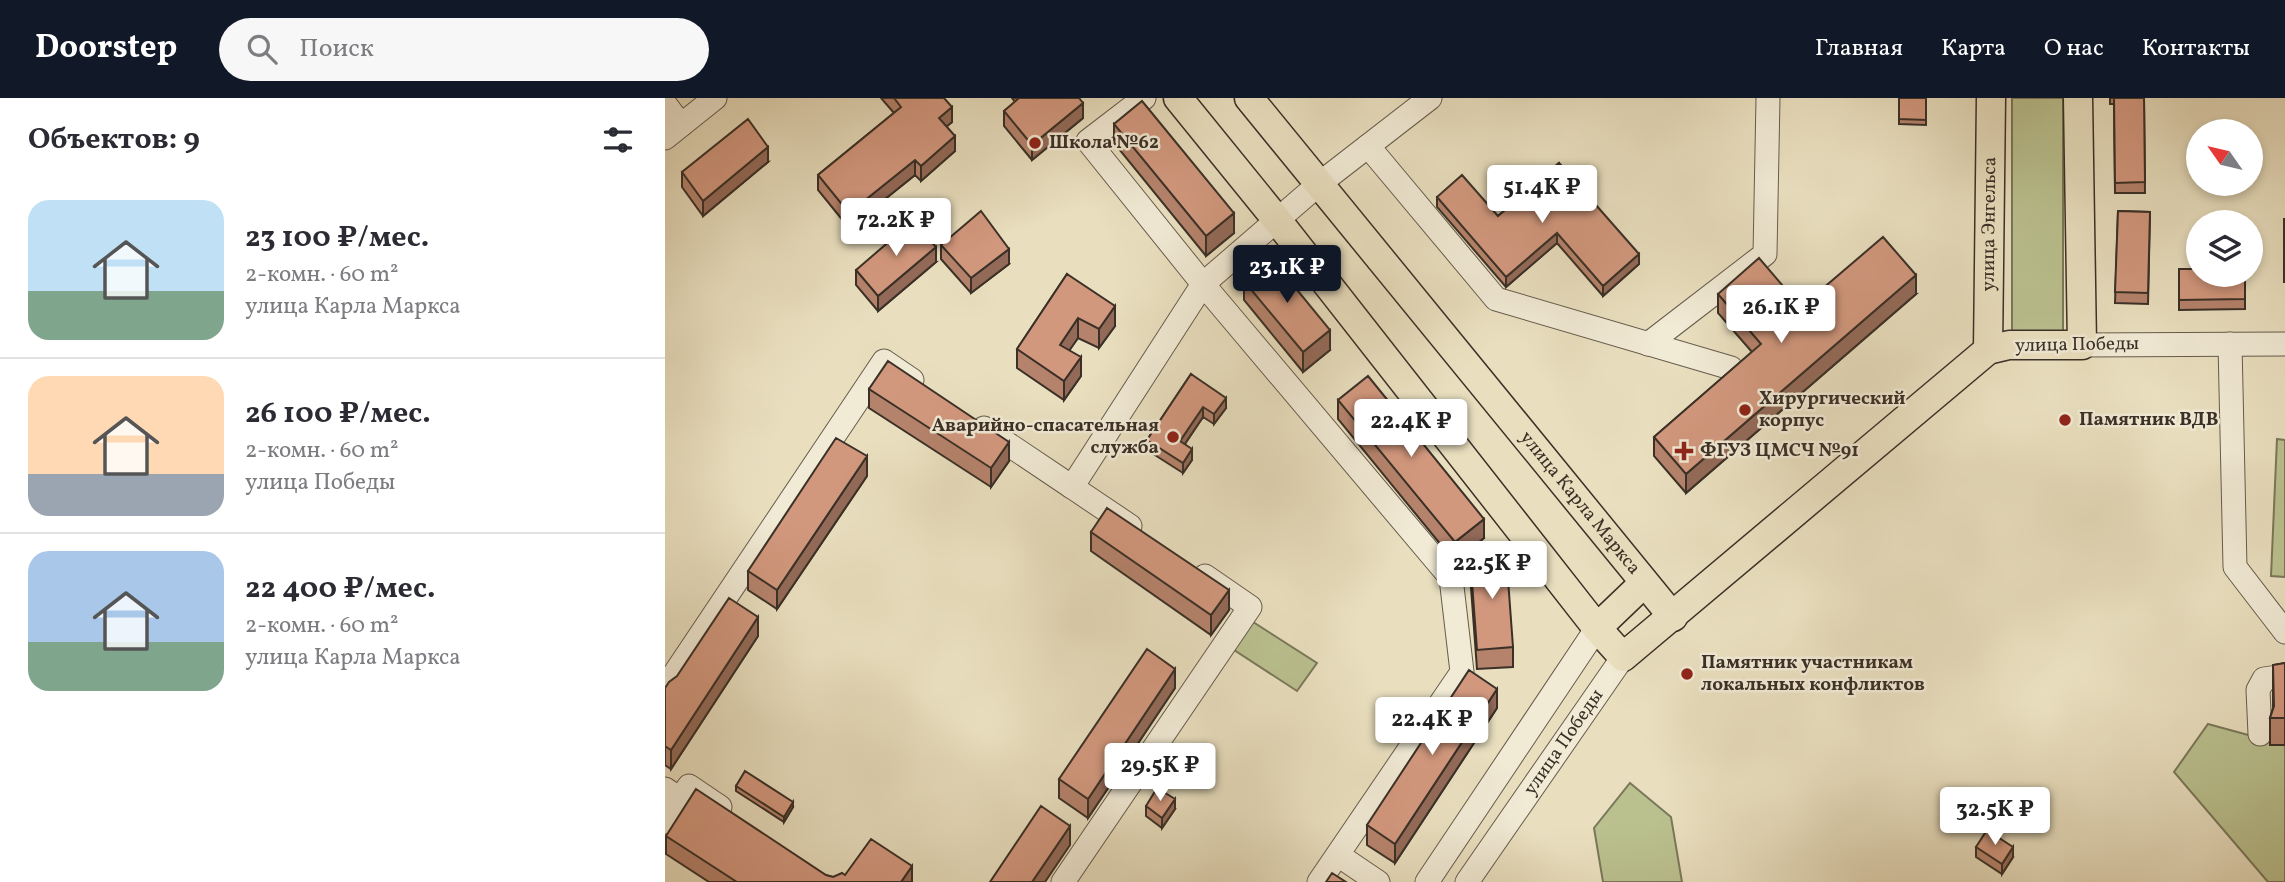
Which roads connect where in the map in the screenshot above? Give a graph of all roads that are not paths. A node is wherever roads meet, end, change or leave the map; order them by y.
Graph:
1 (715, 98) edge
2 (1144, 98) edge
3 (1178, 98) edge
4 (1249, 98) edge
5 (1430, 98) edge
6 (1768, 98) edge
7 (1991, 98) edge
8 (2078, 98) edge
9 (665, 104) edge
10 (673, 132) edge
11 (1368, 146) junction
12 (1319, 184) junction
13 (1277, 220) junction
14 (1203, 284) junction
15 (1647, 344) junction
16 (2230, 344) junction
17 (2285, 344) edge
18 (2082, 345) junction
19 (1988, 350) junction
20 (1731, 368) edge
21 (928, 391) edge
22 (961, 413) edge
23 (1072, 487) junction
24 (1149, 538) edge
25 (1192, 568) edge
26 (1644, 583) junction
27 (1673, 617) junction
28 (1597, 628) junction
29 (2285, 632) edge
30 (1623, 657) junction
31 (2285, 676) edge
32 (665, 688) edge
33 (2259, 734) dead end
34 (673, 794) edge
35 (733, 816) edge
36 (665, 822) edge
37 (1338, 855) junction
38 (1063, 882) edge
39 (1319, 882) edge
40 (1378, 882) edge
41 (1427, 882) edge
42 (1467, 882) edge

1 - 10 street
2 - 14 street
3 - 13 main road
4 - 12 main road, улица Карла Маркса
5 - 11 street
6 - 15 street
7 - 19 main road, улица Энгельса
8 - 18 main road
9 - 10 street
11 - 12 street
11 - 15 street
12 - 13 street
12 - 26 main road, улица Карла Маркса
13 - 14 street
13 - 28 main road
14 - 23 street
14 - 37 street
15 - 20 street
16 - 17 street, улица Победы
16 - 18 street, улица Победы
16 - 29 street
18 - 19 main road, улица Победы
19 - 27 main road, улица Победы
21 - 32 street
22 - 23 street
23 - 24 street
25 - 38 street
26 - 27 main road
26 - 28 main road, улица Победы
27 - 30 main road, улица Победы
28 - 30 main road
28 - 41 street, улица Победы
30 - 42 street, улица Победы
31 - 33 street
34 - 35 street
34 - 36 street
37 - 39 street
37 - 40 street

